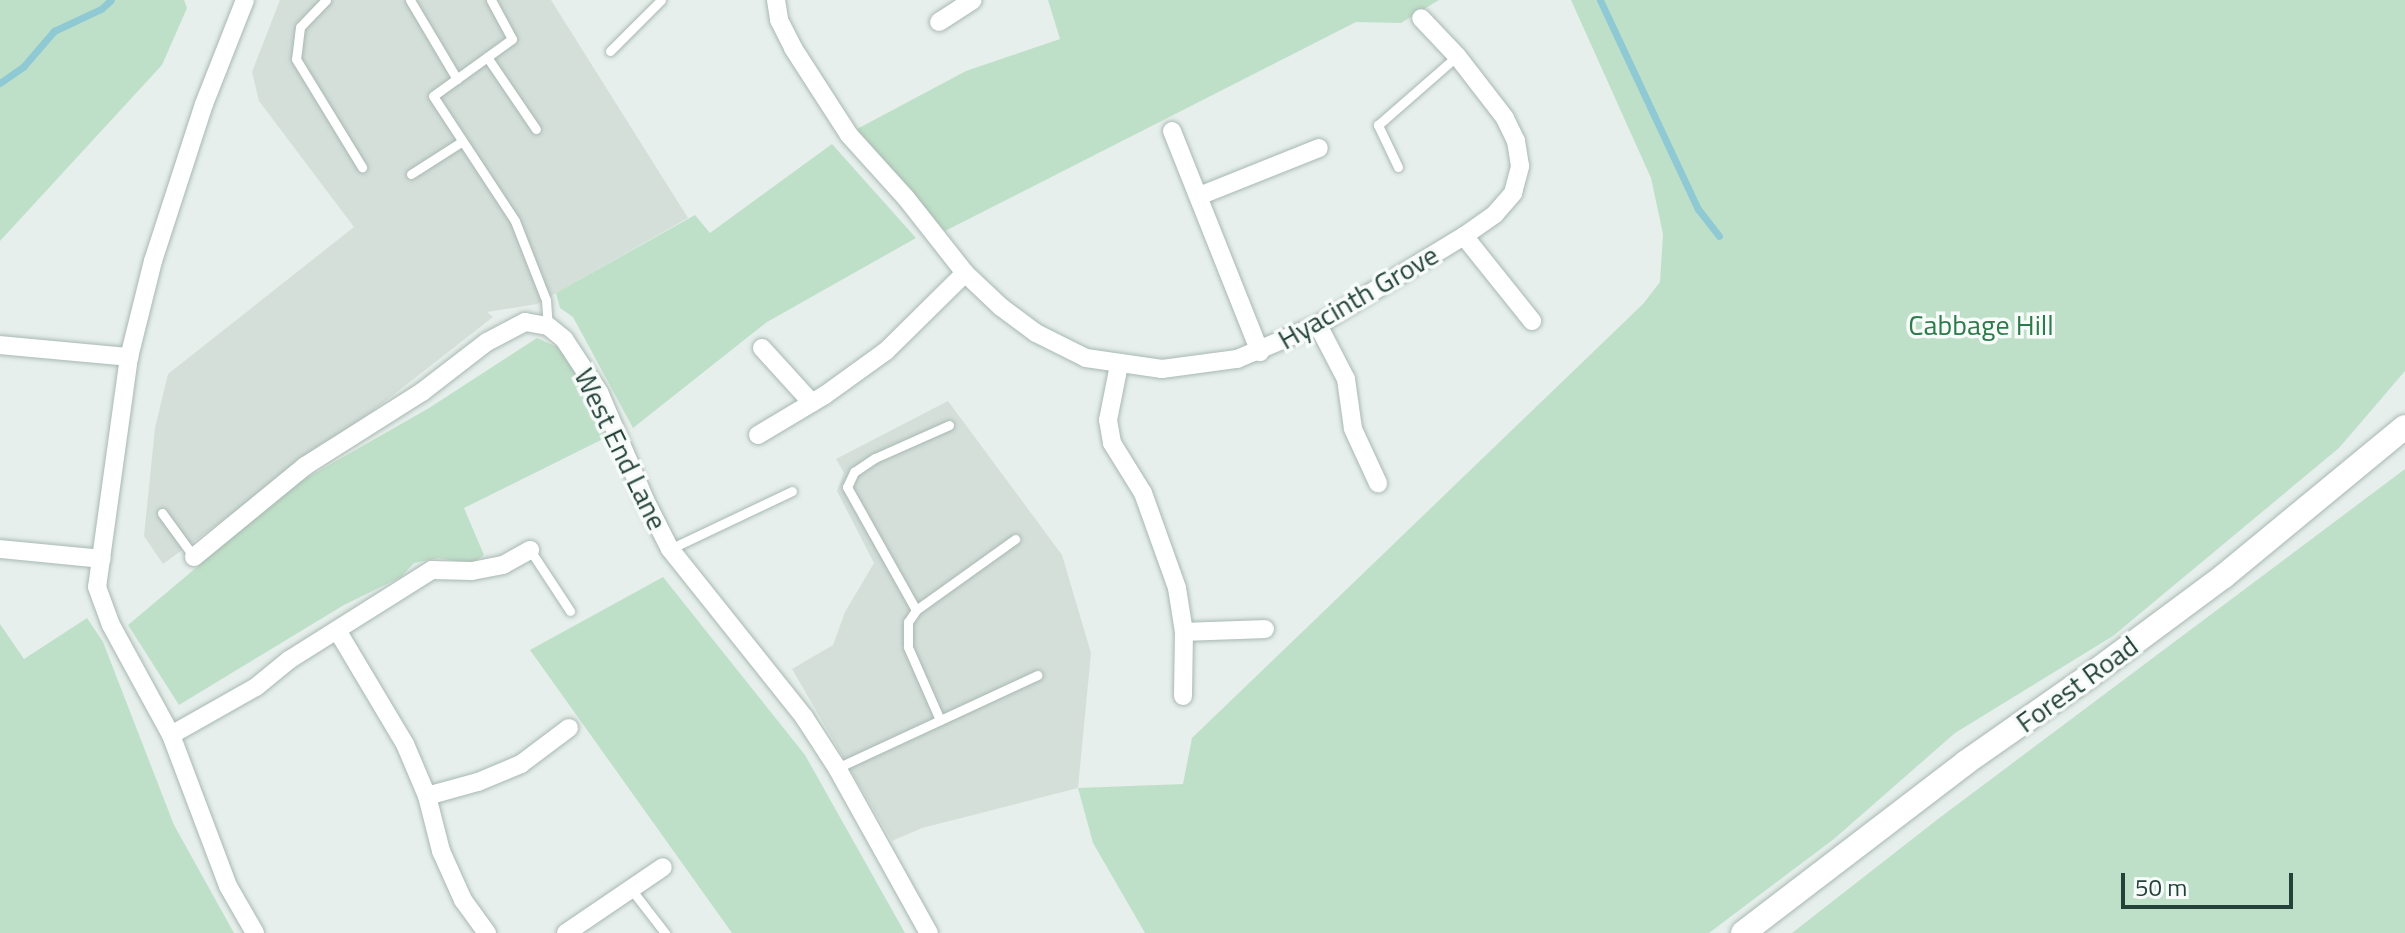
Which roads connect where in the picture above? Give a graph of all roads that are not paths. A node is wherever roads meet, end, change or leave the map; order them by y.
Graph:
1 (245, 0) edge
2 (326, 0) edge
3 (410, 0) edge
4 (491, 0) edge
5 (661, 0) edge
6 (776, 0) edge
7 (973, 0) edge
8 (1421, 18) dead end
9 (939, 22) dead end
10 (610, 51) dead end
11 (1457, 56) junction
12 (487, 57) junction
13 (457, 79) junction
14 (536, 129) dead end
15 (1172, 131) dead end
16 (461, 142) junction
17 (1319, 148) dead end
18 (362, 167) dead end
19 (1398, 167) dead end
20 (411, 174) dead end
21 (1199, 196) junction
22 (1464, 236) junction
23 (965, 273) junction
24 (1532, 321) dead end
25 (1318, 325) junction
26 (548, 326) junction
27 (0, 345) edge
28 (762, 348) dead end
29 (1260, 352) junction
30 (129, 357) junction
31 (1119, 365) junction
32 (812, 403) junction
33 (949, 425) dead end
34 (2405, 427) edge
35 (758, 435) dead end
36 (1378, 483) dead end
37 (792, 491) dead end
38 (162, 513) dead end
39 (1015, 539) dead end
40 (0, 549) edge
41 (670, 549) junction
42 (530, 550) joint
43 (194, 557) joint
44 (102, 559) junction
45 (916, 610) junction
46 (570, 611) dead end
47 (1265, 629) dead end
48 (337, 630) junction
49 (1184, 632) junction
50 (1037, 675) dead end
51 (1183, 696) dead end
52 (940, 720) junction
53 (569, 728) dead end
54 (171, 735) junction
55 (837, 768) junction
56 (427, 796) junction
57 (663, 867) dead end
58 (631, 889) junction
59 (255, 933) edge
60 (487, 933) edge
61 (566, 933) edge
62 (665, 933) edge
63 (929, 933) edge
64 (1743, 933) edge

1 - 30 street
2 - 18 lane
3 - 13 lane
4 - 12 lane
5 - 10 lane
6 - 23 street, Hyacinth Grove
7 - 9 street
8 - 11 street, Hyacinth Grove
11 - 19 lane
11 - 22 street, Hyacinth Grove
12 - 13 lane
12 - 14 lane
13 - 16 lane
15 - 21 street
16 - 20 lane
16 - 26 lane
17 - 21 street
21 - 29 street
22 - 24 street
22 - 25 street, Hyacinth Grove
23 - 31 street, Hyacinth Grove
23 - 32 street
25 - 29 street, Hyacinth Grove
25 - 36 street
26 - 41 street, West End Lane
26 - 43 street
27 - 30 street
28 - 32 street
29 - 31 street, Hyacinth Grove
30 - 44 street
31 - 49 street
32 - 35 street
33 - 45 lane
34 - 64 main road, Forest Road
37 - 41 lane
38 - 43 lane
39 - 45 lane
40 - 44 street
41 - 55 street, West End Lane
42 - 46 lane
42 - 48 street
44 - 54 street
45 - 52 lane
47 - 49 street
48 - 54 street
48 - 56 street
49 - 51 street
50 - 52 lane
52 - 55 lane
53 - 56 street
54 - 59 street
55 - 63 street, West End Lane
56 - 60 street
57 - 58 street
58 - 61 street
58 - 62 lane

